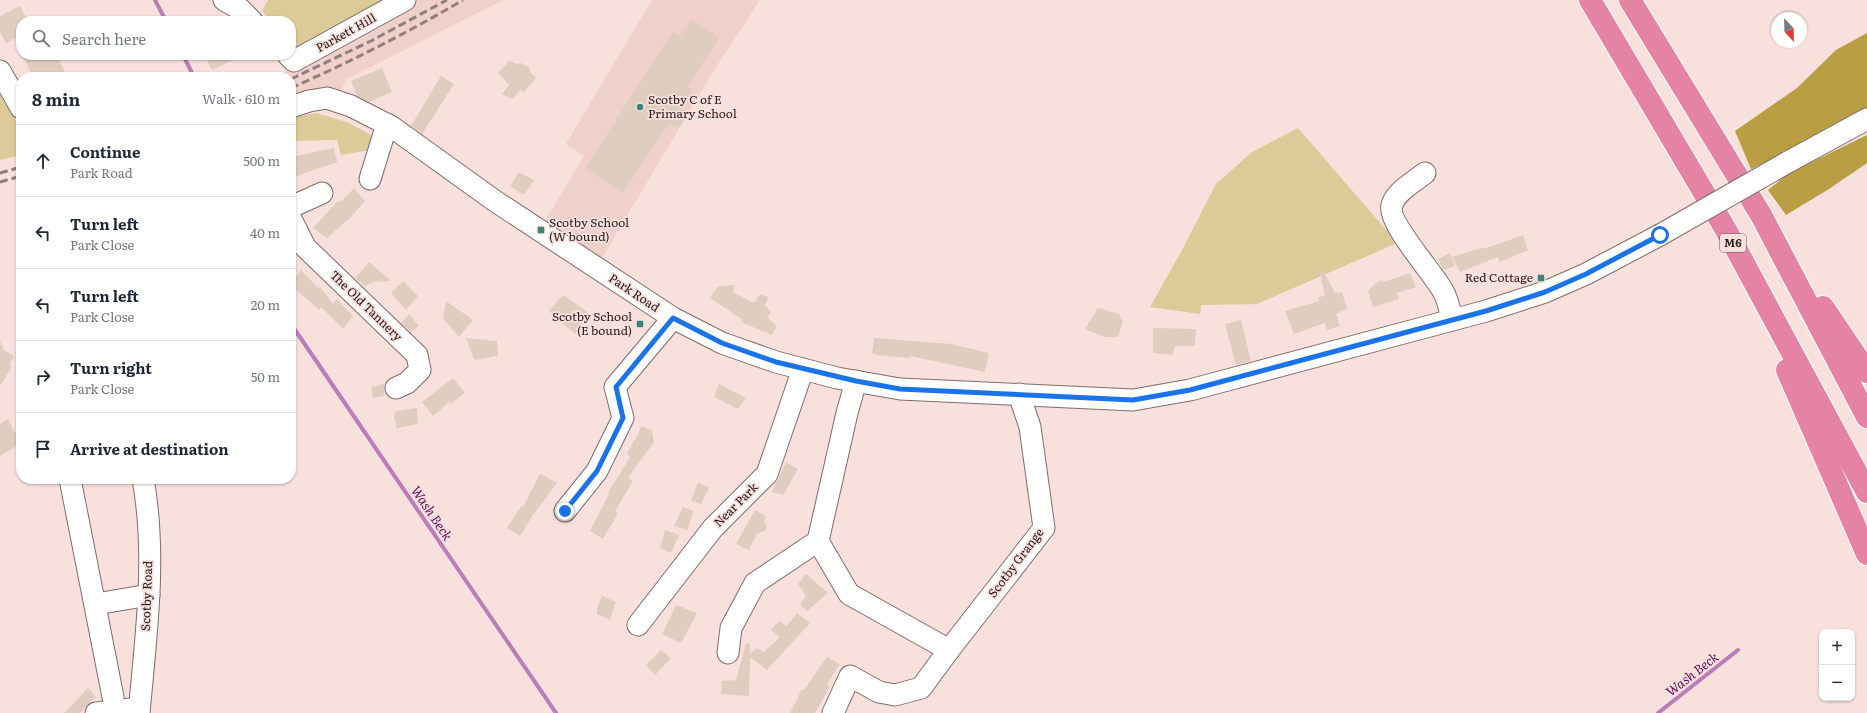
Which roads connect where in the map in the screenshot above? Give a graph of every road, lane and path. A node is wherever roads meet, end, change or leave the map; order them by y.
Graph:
1 (224, 0) edge
2 (405, 0) edge
3 (1590, 0) edge
4 (1630, 0) edge
5 (247, 16) edge
6 (296, 60) edge
7 (0, 71) edge
8 (16, 99) edge
9 (296, 105) edge
10 (1867, 119) edge
11 (387, 124) junction
12 (1425, 173) dead end
13 (370, 180) dead end
14 (322, 193) dead end
15 (296, 205) edge
16 (1761, 215) junction
17 (296, 229) edge
18 (1726, 230) junction
19 (673, 318) junction
20 (1452, 320) junction
21 (803, 369) junction
22 (1867, 372) edge
23 (856, 381) junction
24 (396, 388) dead end
25 (1019, 394) junction
26 (1867, 417) edge
27 (71, 484) edge
28 (144, 484) edge
29 (1867, 492) edge
30 (565, 511) dead end
31 (818, 541) junction
32 (1867, 554) edge
33 (149, 595) junction
34 (96, 604) junction
35 (638, 625) dead end
36 (949, 650) junction
37 (728, 653) dead end
38 (113, 697) dead end
39 (139, 710) edge
40 (96, 713) edge
41 (833, 713) edge

1 - 5 street
2 - 6 street, Parkett Hill
3 - 18 highway, M6
4 - 16 highway
7 - 8 street
9 - 11 street, Park Road
10 - 20 street, Park Road, bridge
11 - 13 street
11 - 19 street, Park Road
12 - 20 street
14 - 15 street
16 - 22 highway
16 - 26 highway
17 - 24 street, The Old Tannery
18 - 29 highway, M6
18 - 32 highway
19 - 21 street, Park Road
19 - 30 street
20 - 25 street, Park Road
21 - 23 street, Park Road
21 - 35 street, Near Park
23 - 25 street, Park Road
23 - 31 street
25 - 36 street, Scotby Grange
27 - 34 street
28 - 33 street, Scotby Road
31 - 36 street
31 - 37 street
33 - 34 street
33 - 39 street, Scotby Road
34 - 38 street
36 - 41 street, Scotby Grange
39 - 40 street

